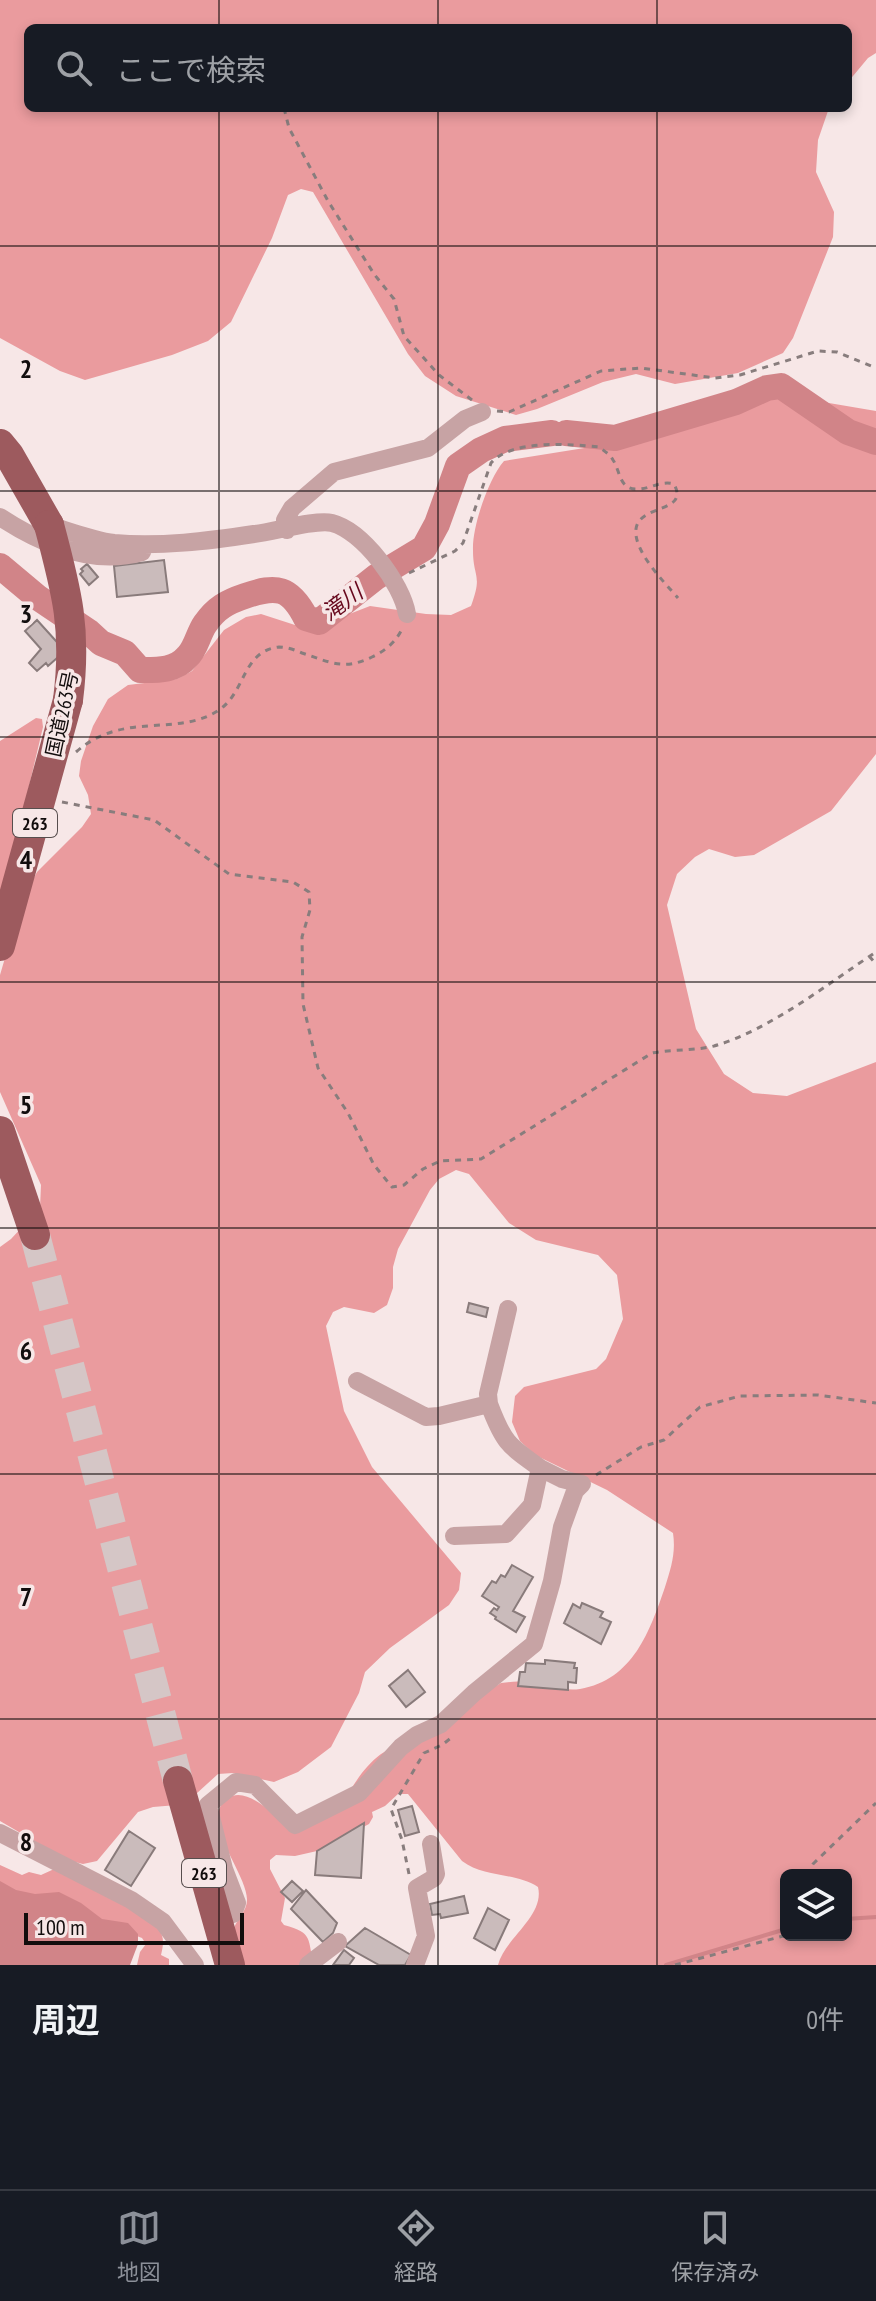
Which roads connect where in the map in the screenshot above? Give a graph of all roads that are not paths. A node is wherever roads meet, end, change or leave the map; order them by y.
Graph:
1 (482, 412) road end
2 (0, 444) edge
3 (0, 517) edge
4 (49, 525) junction
5 (287, 530) junction
6 (145, 544) junction
7 (407, 614) road end
8 (0, 946) edge
9 (0, 1131) edge
10 (35, 1235) tunnel mouth
11 (508, 1309) dead end
12 (357, 1381) dead end
13 (489, 1404) junction
14 (540, 1468) junction
15 (454, 1536) dead end
16 (178, 1781) tunnel mouth
17 (0, 1833) edge
18 (431, 1844) dead end
19 (217, 1919) junction
20 (338, 1942) dead end
21 (195, 1965) edge
22 (230, 1965) edge
23 (308, 1965) edge
24 (415, 1965) edge

1 - 5 street
2 - 4 highway, 国道263号 / 263
3 - 6 street
4 - 6 street
4 - 8 highway, 国道263号 / 263, bridge
5 - 6 street
5 - 7 street
9 - 10 highway
11 - 13 street
12 - 13 street
13 - 14 street
14 - 15 street
14 - 19 street
16 - 19 highway, 263
17 - 21 street
18 - 24 street
19 - 22 highway, 263
20 - 23 street

